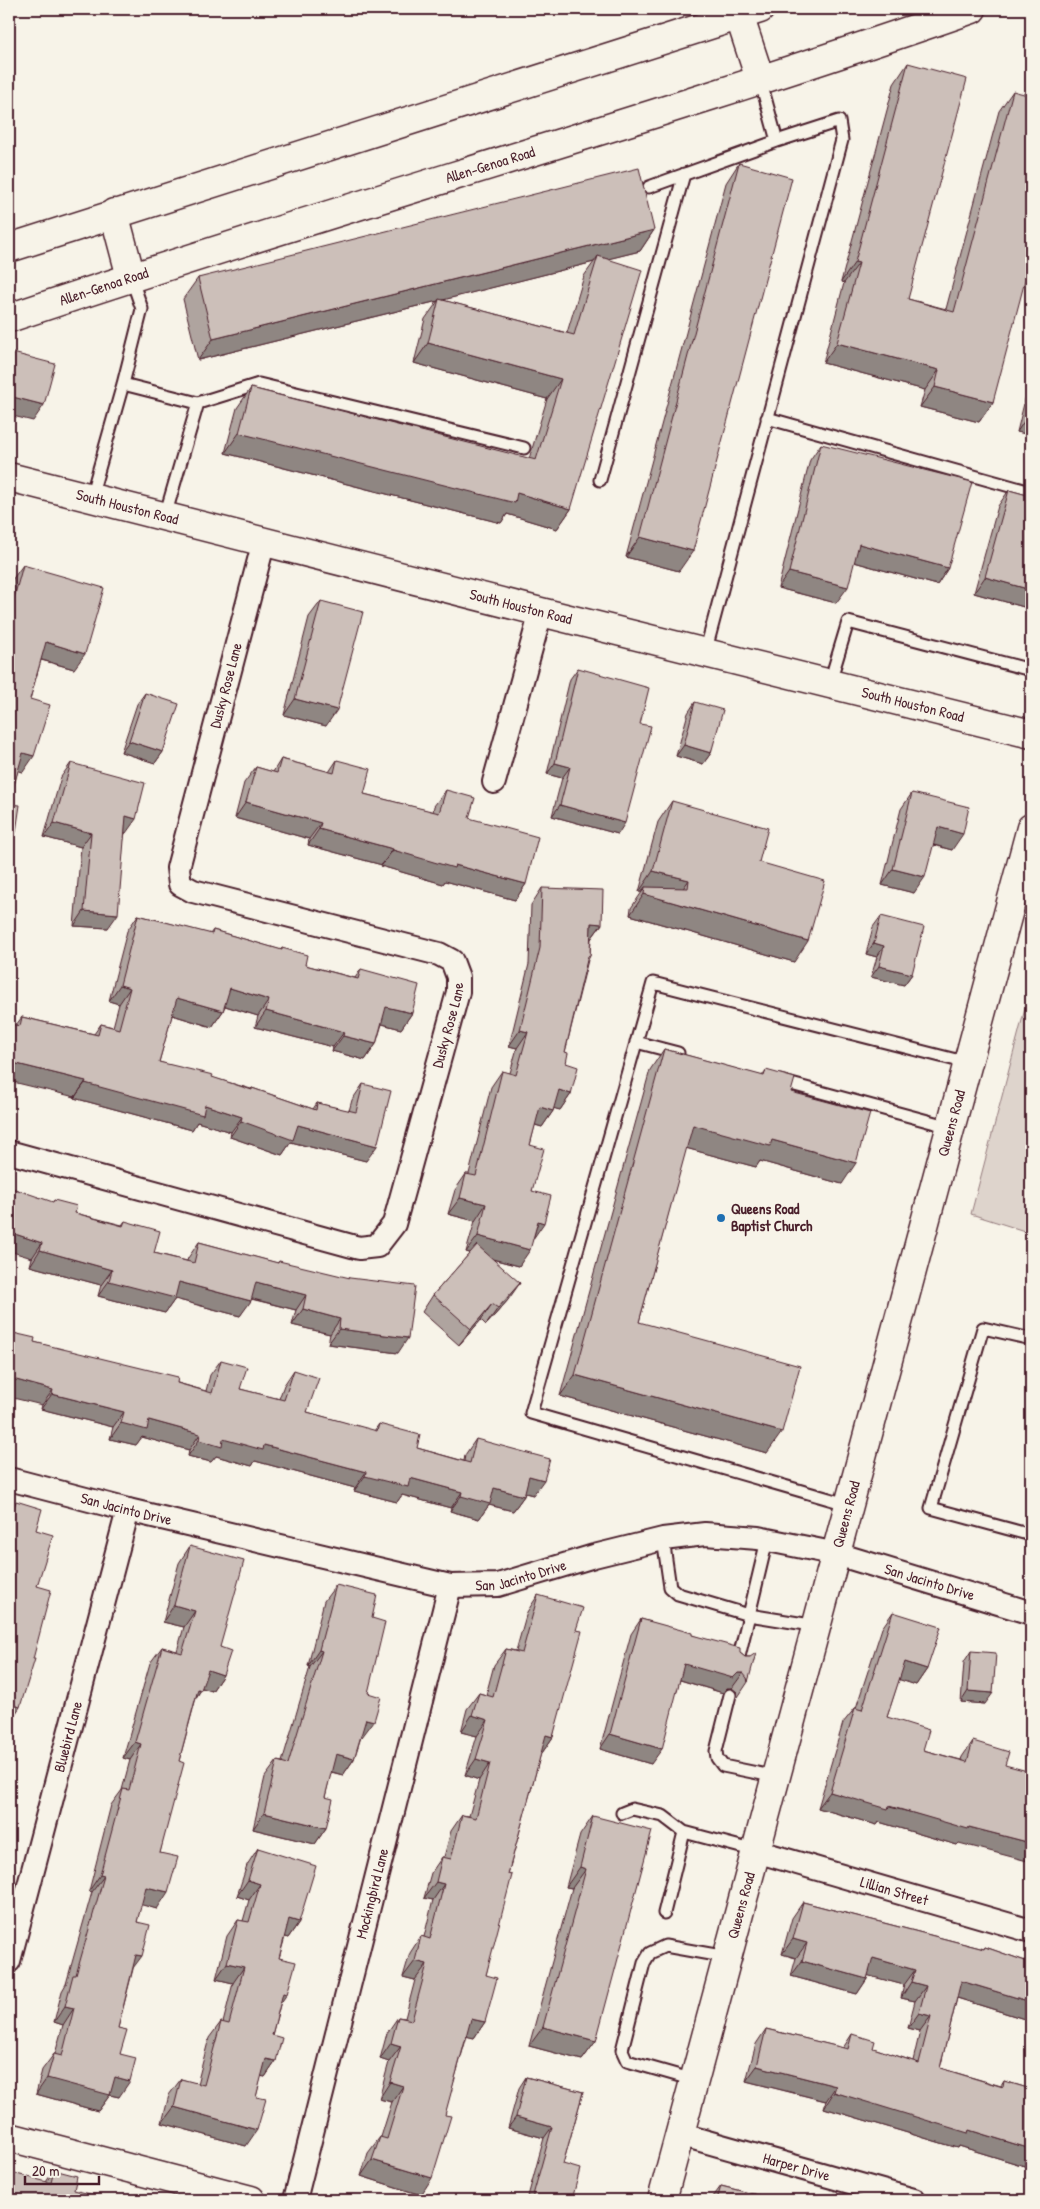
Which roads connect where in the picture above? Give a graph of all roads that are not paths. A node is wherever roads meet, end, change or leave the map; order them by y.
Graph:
1 (972, 9) edge
2 (750, 12) edge
3 (760, 79) junction
4 (777, 141) junction
5 (684, 174) junction
6 (649, 187) dead end
7 (114, 213) junction
8 (9, 248) edge
9 (131, 277) junction
10 (9, 318) edge
11 (123, 384) junction
12 (198, 403) junction
13 (767, 418) junction
14 (524, 448) dead end
15 (9, 477) edge
16 (600, 480) dead end
17 (1031, 492) edge
18 (91, 497) junction
19 (165, 516) junction
20 (264, 541) junction
21 (541, 612) junction
22 (705, 653) junction
23 (1031, 670) edge
24 (829, 685) junction
25 (1031, 734) edge
26 (494, 782) dead end
27 (1031, 828) edge
28 (636, 1042) junction
29 (694, 1057) edge
30 (969, 1064) junction
31 (770, 1078) edge
32 (952, 1128) junction
33 (9, 1152) edge
34 (1031, 1339) edge
35 (9, 1479) edge
36 (850, 1506) junction
37 (128, 1510) junction
38 (1031, 1535) edge
39 (663, 1539) junction
40 (767, 1540) junction
41 (837, 1554) junction
42 (450, 1586) junction
43 (1031, 1614) edge
44 (749, 1615) junction
45 (817, 1626) junction
46 (737, 1665) edge
47 (730, 1695) edge
48 (776, 1777) junction
49 (622, 1812) dead end
50 (684, 1832) junction
51 (756, 1852) junction
52 (664, 1913) dead end
53 (1031, 1931) edge
54 (728, 1957) junction
55 (9, 1962) edge
56 (694, 2080) junction
57 (679, 2134) junction
58 (9, 2137) edge
59 (251, 2200) edge
60 (295, 2200) edge
61 (662, 2200) edge
62 (914, 2200) edge

1 - 3 street, Allen-Genoa Road
2 - 3 street
2 - 7 street
3 - 4 lane
3 - 9 street, Allen-Genoa Road
4 - 5 lane
4 - 13 lane
5 - 6 lane
5 - 16 lane
7 - 8 street
7 - 9 street
9 - 10 street, Allen-Genoa Road
9 - 11 lane
11 - 12 lane
11 - 18 lane
12 - 14 lane
12 - 19 lane
13 - 17 lane
13 - 22 lane
15 - 18 street, South Houston Road
18 - 19 street, South Houston Road
19 - 20 street, South Houston Road
20 - 21 street, South Houston Road
20 - 33 street, Dusky Rose Lane
21 - 22 street, South Houston Road
21 - 26 street
22 - 24 street, South Houston Road
23 - 24 lane
24 - 25 street, South Houston Road
27 - 30 street, Queens Road
28 - 29 lane
28 - 30 lane
28 - 36 lane
30 - 32 street, Queens Road
31 - 32 lane
32 - 36 street, Queens Road
34 - 38 lane
35 - 37 street, San Jacinto Drive
36 - 41 street, Queens Road
37 - 42 street, San Jacinto Drive
37 - 55 street, Bluebird Lane
39 - 40 street, San Jacinto Drive
39 - 42 street, San Jacinto Drive
39 - 44 lane
40 - 41 street, San Jacinto Drive
40 - 44 lane
41 - 43 street, San Jacinto Drive
41 - 45 street, Queens Road
42 - 60 street, Mockingbird Lane
44 - 45 lane
44 - 46 lane
45 - 48 street, Queens Road
47 - 48 lane
48 - 51 street, Queens Road
49 - 50 lane
50 - 51 lane
50 - 52 lane
51 - 53 street, Lillian Street
51 - 54 street, Queens Road
54 - 56 street, Queens Road
54 - 56 lane
56 - 57 street, Queens Road
57 - 61 street, Queens Road
57 - 62 street, Harper Drive
58 - 59 street

